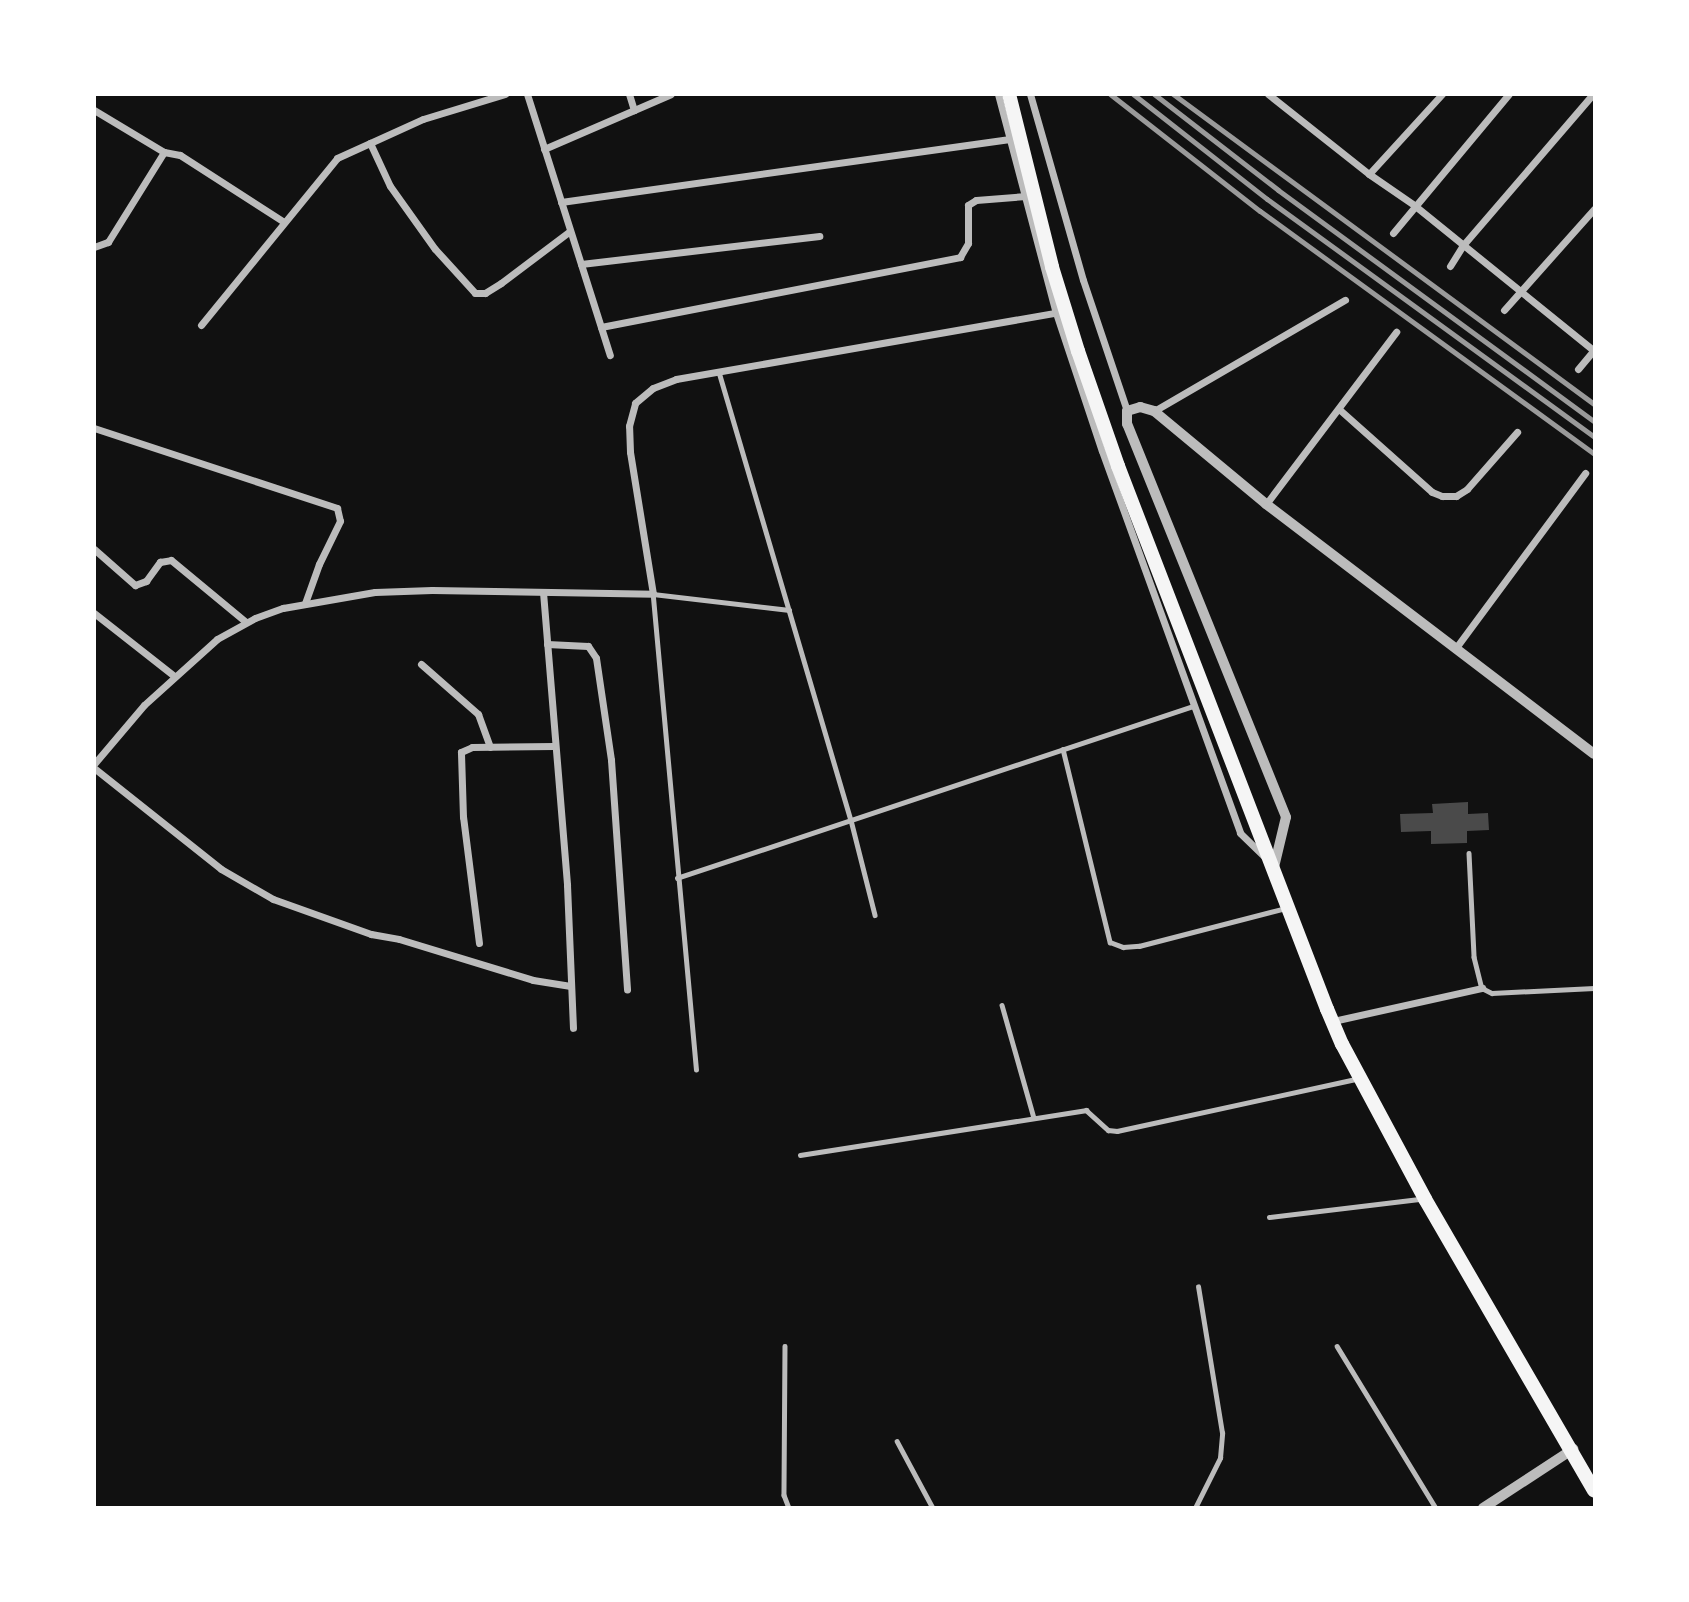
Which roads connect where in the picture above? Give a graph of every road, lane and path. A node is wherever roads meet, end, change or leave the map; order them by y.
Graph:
1 (505, 94) edge
2 (527, 94) edge
3 (629, 94) edge
4 (671, 94) edge
5 (998, 94) edge
6 (1009, 94) edge
7 (1030, 94) edge
8 (1268, 94) edge
9 (1441, 94) edge
10 (1509, 94) edge
11 (1593, 94) edge
12 (94, 110) edge
13 (634, 110) junction
14 (1012, 139) junction
15 (370, 143) junction
16 (544, 149) junction
17 (164, 152) junction
18 (1368, 174) junction
19 (1026, 196) junction
20 (561, 202) junction
21 (1415, 205) junction
22 (1594, 209) edge
23 (284, 222) junction
24 (570, 231) junction
25 (1393, 233) dead end
26 (819, 236) dead end
27 (1464, 244) junction
28 (94, 247) edge
29 (581, 264) junction
30 (1450, 266) dead end
31 (1521, 292) junction
32 (1345, 300) dead end
33 (1504, 310) dead end
34 (1056, 313) junction
35 (201, 325) dead end
36 (601, 327) junction
37 (1396, 332) dead end
38 (1594, 350) edge
39 (610, 355) dead end
40 (1578, 369) dead end
41 (719, 372) junction
42 (1340, 410) junction
43 (1127, 411) junction
44 (1154, 411) junction
45 (94, 428) edge
46 (1517, 432) dead end
47 (1585, 474) dead end
48 (1266, 504) junction
49 (94, 549) edge
50 (543, 592) junction
51 (653, 594) junction
52 (305, 603) junction
53 (789, 610) junction
54 (94, 614) edge
55 (246, 622) junction
56 (547, 644) junction
57 (1455, 649) junction
58 (421, 664) dead end
59 (174, 676) junction
60 (1193, 706) junction
61 (554, 746) junction
62 (490, 747) junction
63 (1063, 749) junction
64 (1594, 754) edge
65 (94, 766) edge
66 (851, 820) junction
67 (1469, 853) dead end
68 (1274, 867) junction
69 (677, 878) junction
70 (1290, 908) junction
71 (875, 915) dead end
72 (479, 943) dead end
73 (572, 985) junction
74 (1482, 988) junction
75 (1594, 988) edge
76 (627, 989) dead end
77 (1002, 1005) dead end
78 (1333, 1021) junction
79 (573, 1028) dead end
80 (696, 1070) dead end
81 (1360, 1078) junction
82 (1034, 1118) junction
83 (800, 1155) dead end
84 (1425, 1199) junction
85 (1269, 1217) dead end
86 (1198, 1287) dead end
87 (785, 1346) dead end
88 (1337, 1346) dead end
89 (897, 1441) dead end
90 (1573, 1449) junction
91 (1594, 1490) edge
92 (789, 1507) edge
93 (933, 1507) edge
94 (1195, 1507) edge
95 (1436, 1507) edge
96 (1483, 1507) edge

1 - 15 street
2 - 16 street
3 - 13 street
4 - 13 street
5 - 14 street
6 - 68 main road
7 - 43 street
8 - 18 street
9 - 18 street
10 - 21 street
11 - 27 street
12 - 17 street
13 - 16 street
14 - 19 street
14 - 20 street
15 - 23 street
15 - 24 street
16 - 20 street
17 - 23 street
17 - 28 street
18 - 21 street
19 - 34 street
19 - 36 street
20 - 24 street
21 - 25 street
21 - 27 street
22 - 31 street
23 - 35 street
24 - 29 street
26 - 29 street
27 - 30 street
27 - 31 street
29 - 36 street
31 - 33 street
31 - 38 street
32 - 44 street
34 - 41 street
34 - 60 street
36 - 39 street
37 - 42 street
38 - 40 street
41 - 51 street
41 - 53 lane
42 - 46 street
42 - 48 street
43 - 44 street
43 - 68 street
44 - 48 street
45 - 52 street
47 - 57 street
48 - 57 street
49 - 55 street
50 - 51 street
50 - 52 street
50 - 56 street
51 - 53 lane
51 - 69 lane
52 - 55 street
53 - 66 lane
54 - 59 street
55 - 59 street
56 - 61 street
56 - 76 street
57 - 64 street
58 - 62 street
59 - 65 street
60 - 63 lane
60 - 68 street
61 - 62 street
61 - 73 street
62 - 72 street
63 - 66 lane
63 - 70 lane
65 - 73 street
66 - 69 lane
66 - 71 lane
67 - 74 lane
68 - 70 main road
69 - 80 lane
70 - 78 main road
73 - 79 street
74 - 75 lane
74 - 78 street
77 - 82 lane
78 - 81 main road
81 - 82 lane
81 - 84 main road
82 - 83 lane
84 - 85 lane
84 - 90 main road
86 - 94 lane
87 - 92 lane
88 - 95 lane
89 - 93 lane
90 - 91 main road
90 - 96 street

